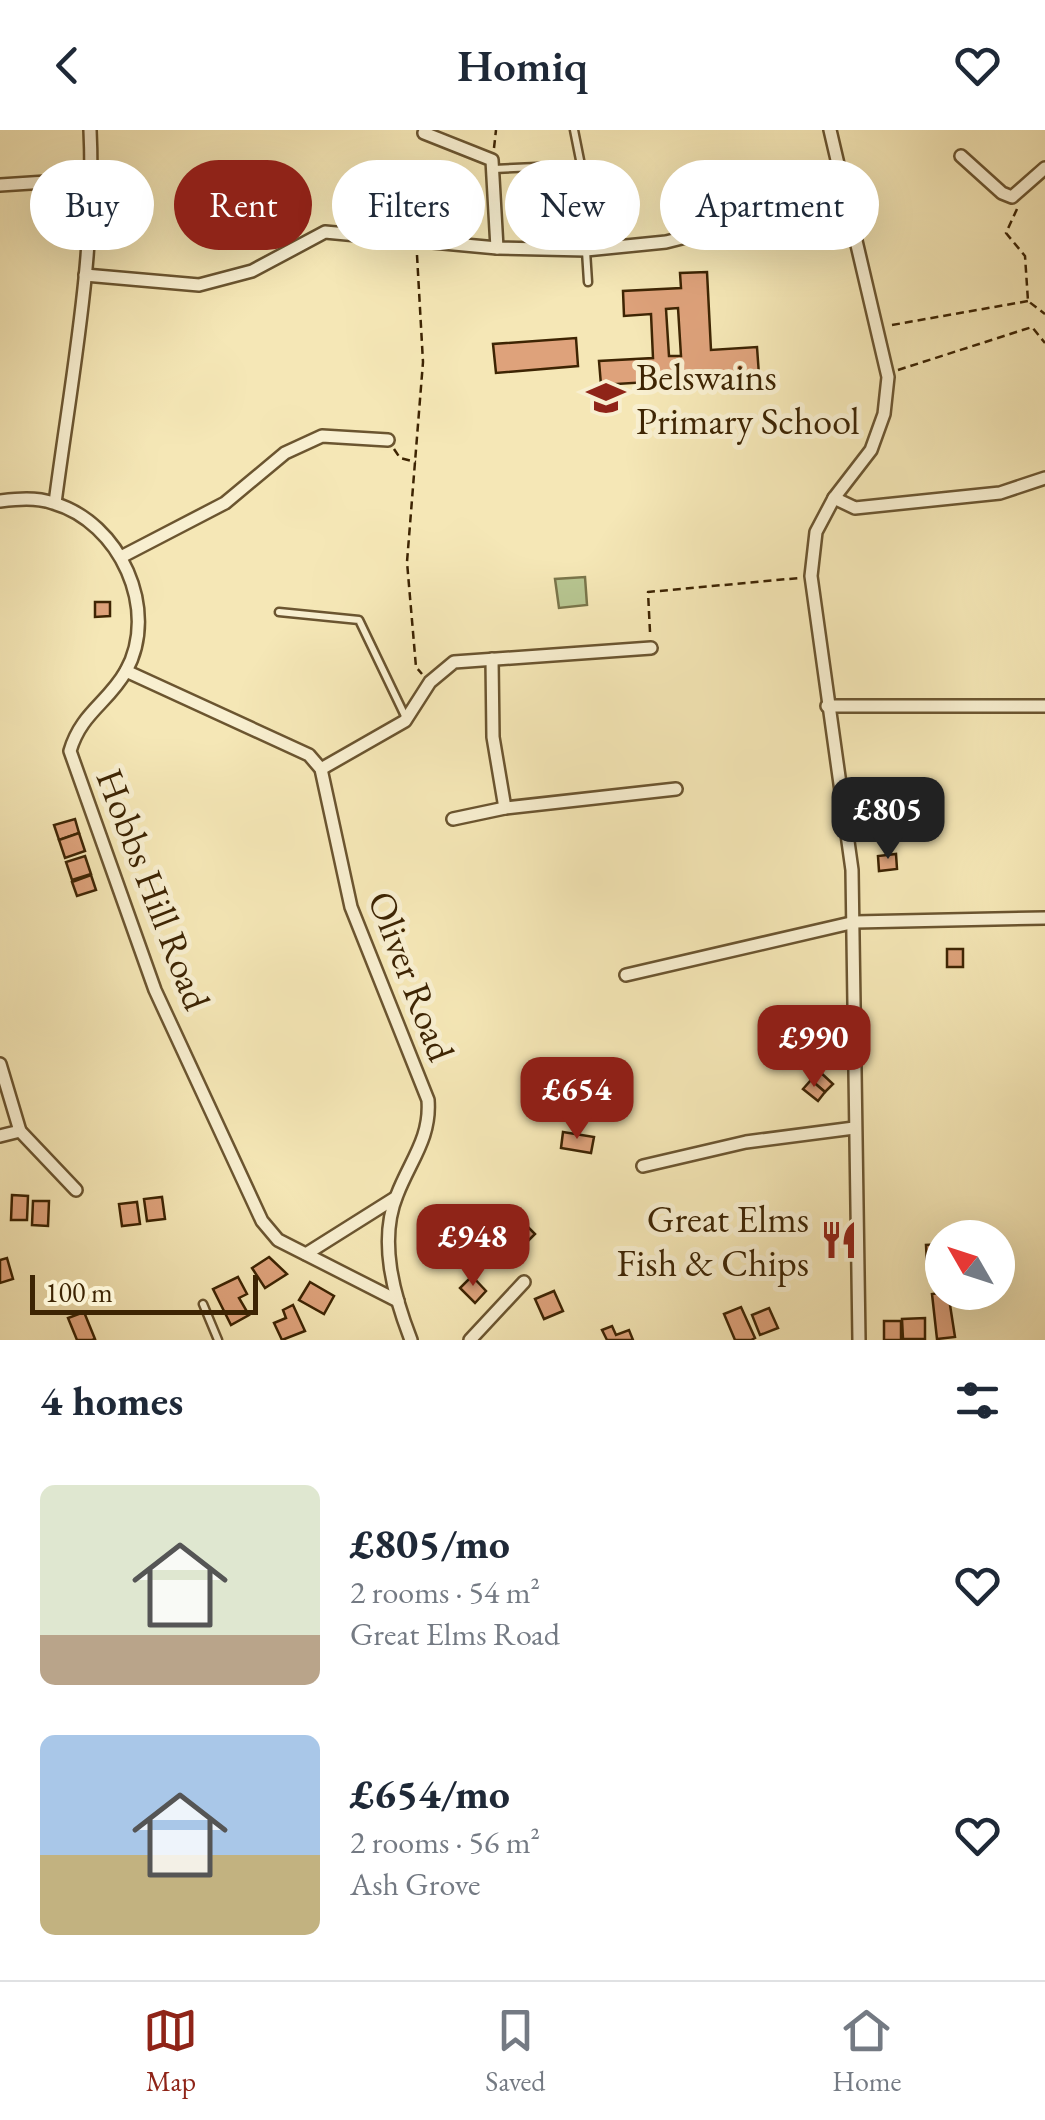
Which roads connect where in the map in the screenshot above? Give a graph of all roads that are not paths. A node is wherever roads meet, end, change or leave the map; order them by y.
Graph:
1 (90, 130) edge
2 (574, 130) edge
3 (830, 130) edge
4 (424, 132) dead end
5 (961, 156) dead end
6 (91, 160) edge
7 (837, 160) edge
8 (492, 165) junction
9 (1045, 168) edge
10 (30, 183) edge
11 (0, 185) edge
12 (496, 248) junction
13 (505, 248) edge
14 (87, 250) edge
15 (586, 250) edge
16 (858, 250) edge
17 (85, 274) junction
18 (588, 282) dead end
19 (388, 440) road end
20 (1045, 478) edge
21 (834, 498) junction
22 (0, 501) edge
23 (55, 503) junction
24 (121, 557) junction
25 (279, 612) dead end
26 (651, 648) road end
27 (492, 659) junction
28 (126, 671) junction
29 (827, 706) junction
30 (1045, 706) edge
31 (407, 719) junction
32 (321, 769) junction
33 (676, 790) dead end
34 (505, 808) junction
35 (453, 818) dead end
36 (1045, 918) edge
37 (855, 922) junction
38 (626, 975) dead end
39 (0, 1064) edge
40 (854, 1128) junction
41 (20, 1130) junction
42 (0, 1136) edge
43 (643, 1166) dead end
44 (76, 1190) dead end
45 (395, 1198) junction
46 (306, 1254) junction
47 (524, 1282) dead end
48 (398, 1301) junction
49 (204, 1304) dead end
50 (466, 1338) edge
51 (218, 1340) edge
52 (411, 1340) edge
53 (858, 1340) edge

1 - 6 street
2 - 8 lane
3 - 7 street
4 - 8 street
5 - 9 street
8 - 12 street
10 - 11 street
12 - 13 street
12 - 17 street
14 - 17 street
15 - 18 lane
16 - 21 street
17 - 23 street
19 - 24 street
20 - 21 street
21 - 29 street
22 - 23 street, Hobbs Hill Road
23 - 24 street, Hobbs Hill Road
24 - 28 street, Hobbs Hill Road
25 - 31 lane
26 - 27 street
27 - 31 street
27 - 34 street
28 - 32 street
28 - 46 street, Hobbs Hill Road
29 - 30 street
29 - 37 street
31 - 32 street
32 - 45 street, Oliver Road
33 - 34 street
34 - 35 street
36 - 37 street
37 - 38 street
37 - 40 street
39 - 41 street
40 - 43 street
40 - 53 street
41 - 42 street
41 - 44 street
45 - 46 street
45 - 48 street, Oliver Road
46 - 48 street
47 - 50 street
48 - 52 street, Oliver Road
49 - 51 lane

